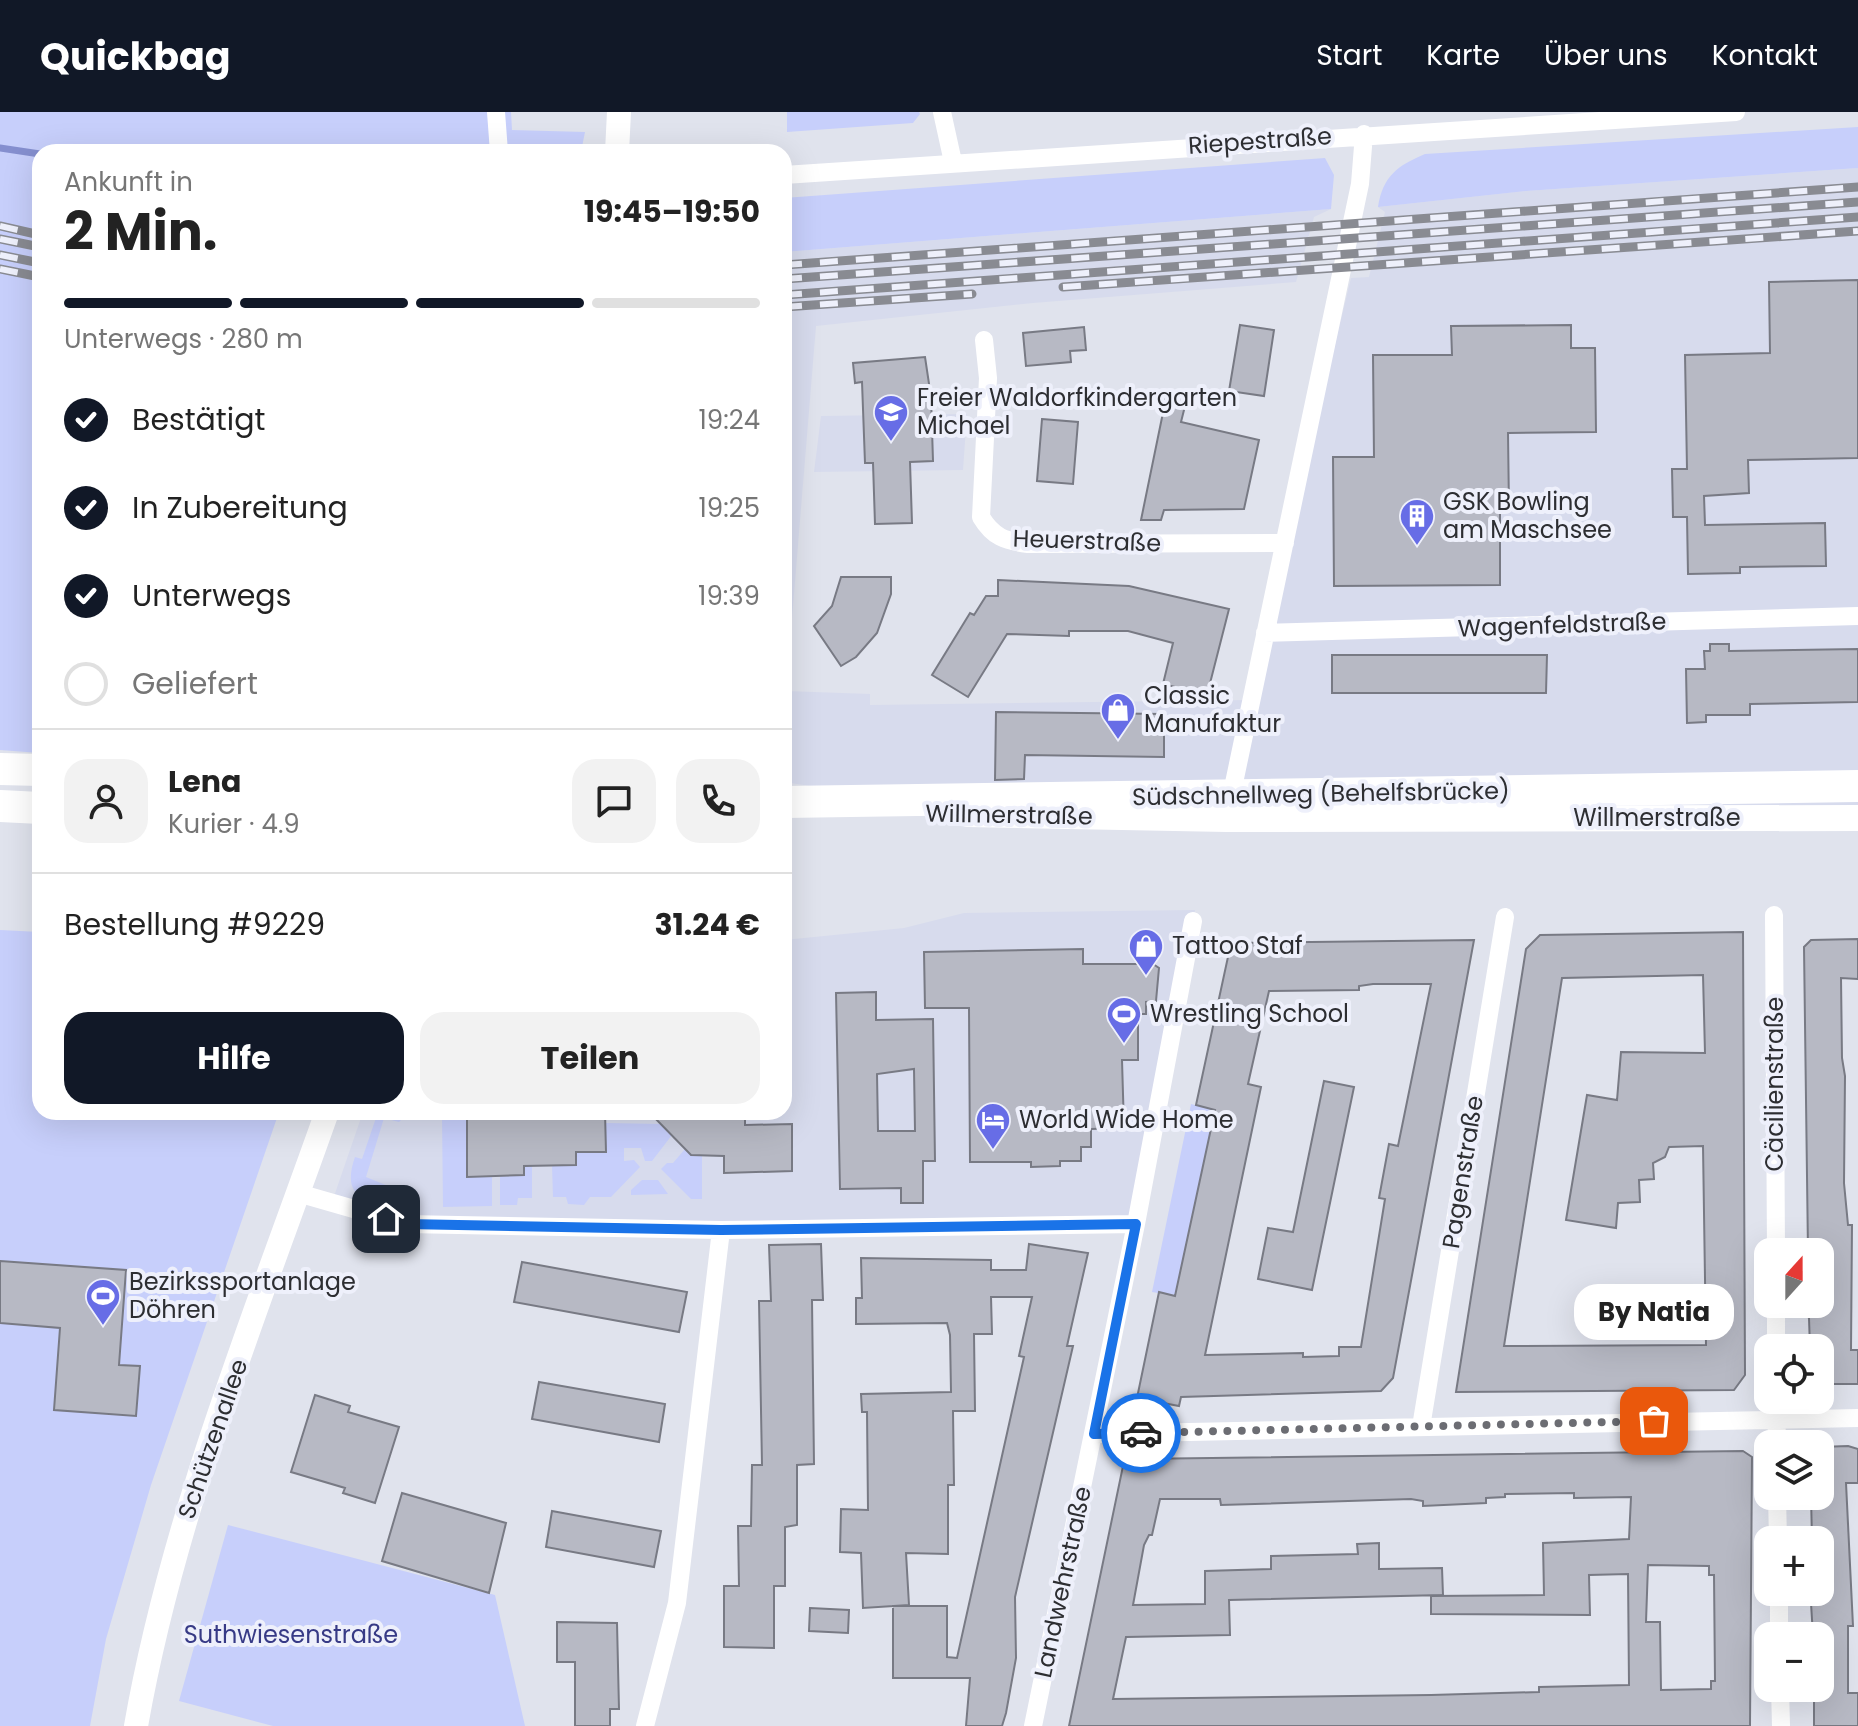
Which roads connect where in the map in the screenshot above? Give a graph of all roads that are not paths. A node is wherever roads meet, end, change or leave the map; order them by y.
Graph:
1 (619, 112) edge
2 (942, 112) edge
3 (1736, 112) edge
4 (1448, 120) edge
5 (497, 121) edge
6 (1364, 134) junction
7 (498, 144) edge
8 (617, 144) edge
9 (953, 162) junction
10 (792, 174) edge
11 (984, 340) dead end
12 (1285, 543) junction
13 (1858, 616) edge
14 (1265, 633) junction
15 (0, 769) edge
16 (32, 770) edge
17 (1858, 786) edge
18 (0, 793) edge
19 (32, 794) edge
20 (1858, 801) edge
21 (792, 802) edge
22 (0, 806) edge
23 (32, 808) edge
24 (792, 812) edge
25 (792, 812) edge
26 (1858, 818) edge
27 (1227, 819) junction
28 (1774, 915) dead end
29 (1505, 917) dead end
30 (1193, 921) dead end
31 (324, 1120) edge
32 (298, 1193) junction
33 (1136, 1224) junction
34 (721, 1230) junction
35 (1776, 1238) edge
36 (1754, 1410) edge
37 (1822, 1414) edge
38 (1858, 1418) edge
39 (1421, 1427) junction
40 (1094, 1434) junction
41 (1780, 1702) edge
42 (136, 1726) edge
43 (645, 1726) edge
44 (1033, 1726) edge
45 (1781, 1726) edge

1 - 8 street
2 - 9 street
3 - 4 street, Riepestraße
4 - 6 street, Riepestraße
5 - 7 street
6 - 9 street, Riepestraße
6 - 12 street
9 - 10 street, Riepestraße
11 - 12 street, Heuerstraße
12 - 14 street
13 - 14 street, Wagenfeldstraße
14 - 27 street
15 - 16 highway
17 - 21 highway, Südschnellweg (Behelfsbrücke)
18 - 19 highway
20 - 25 highway, Südschnellweg (Behelfsbrücke)
22 - 23 highway
24 - 27 main road, Willmerstraße
26 - 27 main road, Willmerstraße
28 - 35 street, Cäcilienstraße
29 - 39 street, Pagenstraße
30 - 33 street, Landwehrstraße
31 - 32 street, Schützenallee
32 - 34 street
32 - 42 street, Schützenallee
33 - 34 street
33 - 40 street, Landwehrstraße
34 - 43 street
36 - 39 street
37 - 38 street
39 - 40 street
40 - 44 street, Landwehrstraße
41 - 45 street

